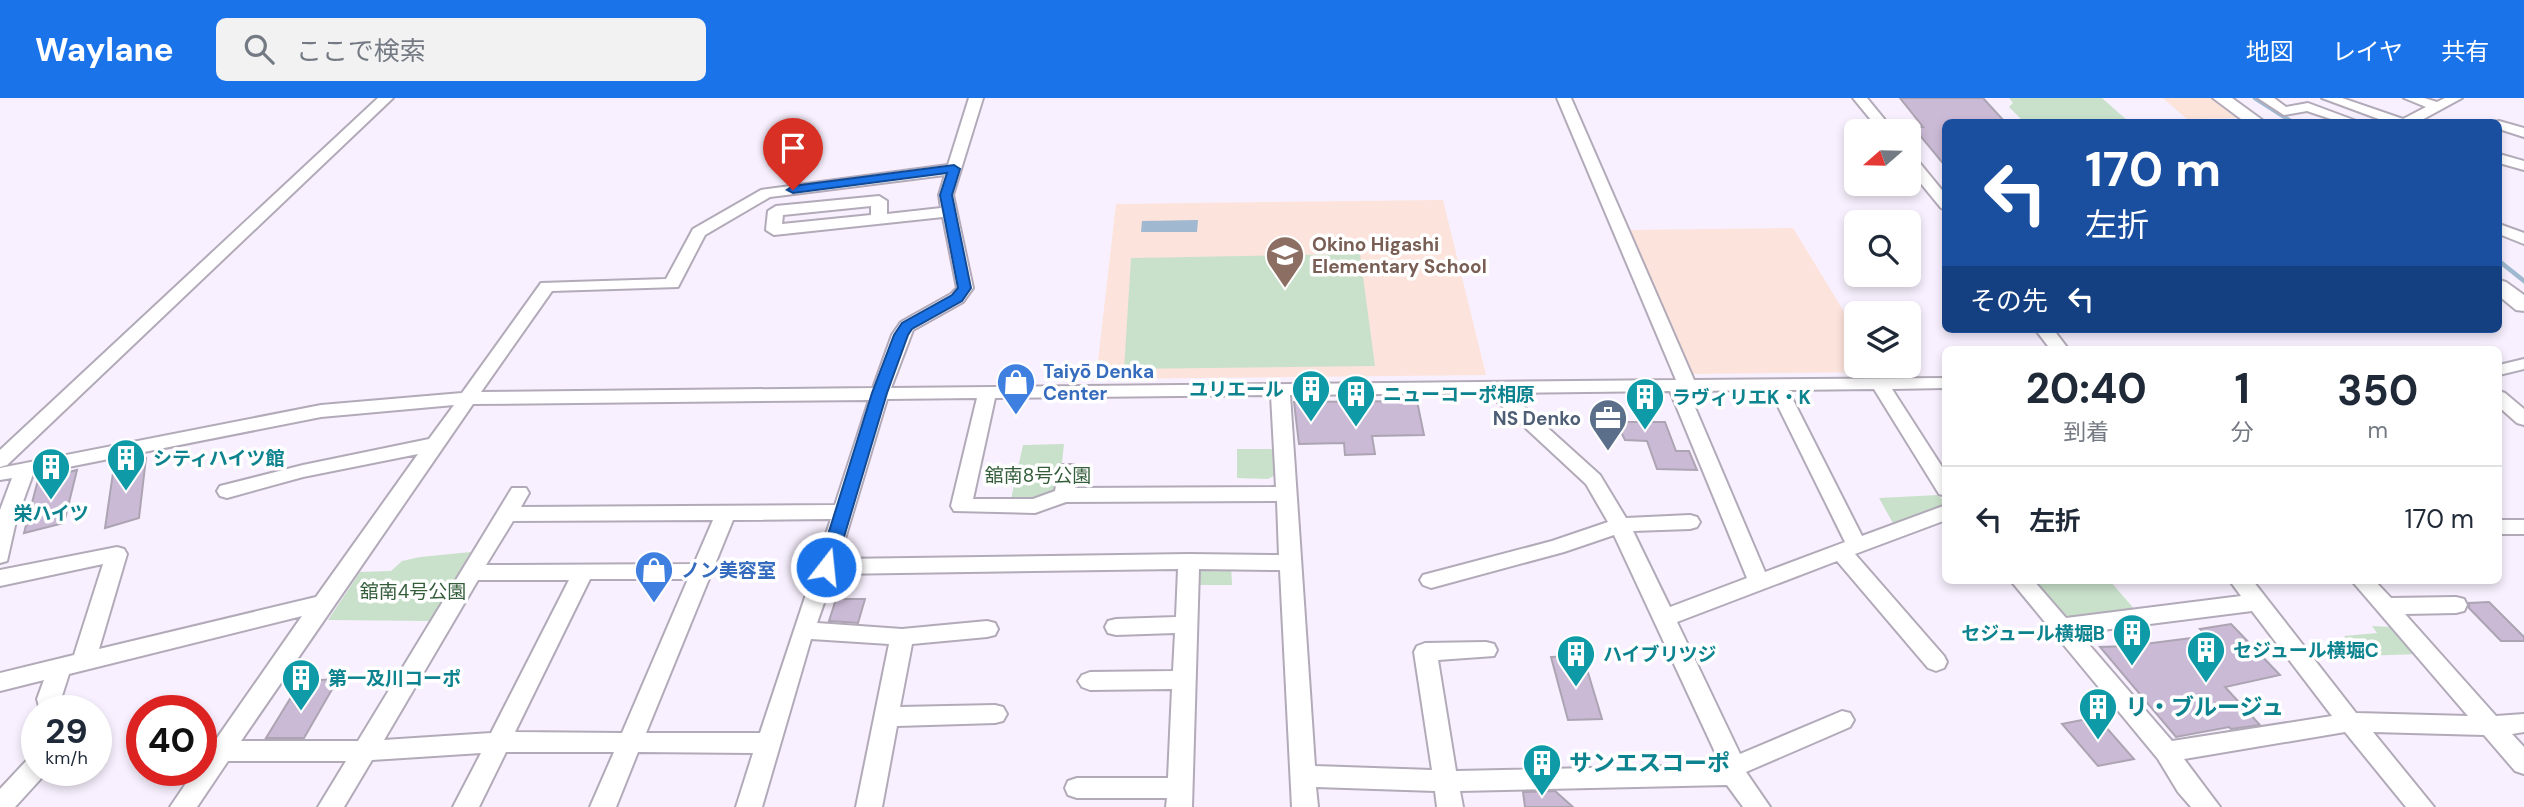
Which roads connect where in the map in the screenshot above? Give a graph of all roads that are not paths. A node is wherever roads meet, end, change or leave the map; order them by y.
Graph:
1 (386, 98) edge
2 (976, 98) edge
3 (1564, 98) edge
4 (1860, 98) edge
5 (2221, 98) edge
6 (2265, 98) edge
7 (2329, 98) edge
8 (2411, 98) edge
9 (2455, 98) edge
10 (2438, 107) junction
11 (1877, 119) edge
12 (2252, 119) edge
13 (2342, 119) edge
14 (2390, 119) edge
15 (2414, 119) edge
16 (2502, 126) edge
17 (2524, 133) edge
18 (2502, 159) edge
19 (2524, 166) edge
20 (954, 169) junction
21 (1922, 175) edge
22 (1942, 200) edge
23 (948, 212) junction
24 (879, 219) junction
25 (2502, 230) edge
26 (2524, 239) edge
27 (2502, 288) edge
28 (2524, 305) edge
29 (2524, 364) edge
30 (2502, 369) edge
31 (1942, 383) edge
32 (1880, 384) junction
33 (1681, 385) junction
34 (1776, 385) junction
35 (1492, 387) junction
36 (1280, 389) junction
37 (880, 393) junction
38 (987, 393) junction
39 (468, 398) junction
40 (2502, 400) edge
41 (2524, 419) edge
42 (436, 444) junction
43 (0, 461) edge
44 (1939, 468) edge
45 (25, 469) junction
46 (1067, 470) dead end
47 (0, 474) edge
48 (227, 491) dead end
49 (519, 494) dead end
50 (1288, 494) junction
51 (1064, 495) junction
52 (726, 512) junction
53 (842, 512) junction
54 (1942, 513) edge
55 (507, 514) junction
56 (1690, 522) dead end
57 (1620, 525) junction
58 (2502, 527) edge
59 (2524, 527) edge
60 (1849, 548) junction
61 (0, 556) edge
62 (1189, 561) junction
63 (1292, 564) junction
64 (826, 567) junction
65 (700, 571) junction
66 (471, 573) junction
67 (583, 573) junction
68 (0, 578) edge
69 (1431, 580) dead end
70 (1759, 582) junction
71 (2025, 584) edge
72 (2244, 584) edge
73 (2366, 584) edge
74 (2259, 602) junction
75 (323, 603) junction
76 (2456, 605) dead end
77 (2384, 606) junction
78 (1663, 618) junction
79 (1185, 625) junction
80 (1116, 627) dead end
81 (2061, 627) junction
82 (803, 629) junction
83 (987, 629) dead end
84 (902, 637) junction
85 (1486, 650) dead end
86 (84, 661) junction
87 (1936, 662) dead end
88 (59, 669) junction
89 (1184, 680) junction
90 (1090, 681) dead end
91 (0, 682) edge
92 (50, 695) edge
93 (995, 714) dead end
94 (887, 717) junction
95 (1842, 720) dead end
96 (2350, 722) junction
97 (2524, 723) edge
98 (2490, 726) junction
99 (499, 742) junction
100 (769, 743) junction
101 (630, 744) junction
102 (221, 751) junction
103 (365, 751) junction
104 (2167, 752) junction
105 (2524, 764) edge
106 (1734, 771) junction
107 (1305, 776) junction
108 (19, 780) edge
109 (1445, 781) junction
110 (1077, 788) dead end
111 (1179, 797) edge
112 (0, 806) edge
113 (183, 807) edge
114 (331, 807) edge
115 (466, 807) edge
116 (603, 807) edge
117 (749, 807) edge
118 (869, 807) edge
119 (1305, 807) edge
120 (1450, 807) edge
121 (1757, 807) edge
122 (2207, 807) edge
123 (2421, 807) edge

1 - 43 street
2 - 20 street
3 - 33 street
4 - 11 street
5 - 12 main road
6 - 13 street
7 - 14 street
8 - 10 street
9 - 10 street
10 - 15 street
16 - 17 street
18 - 19 street
20 - 23 street
20 - 39 street
21 - 22 street
23 - 24 street
23 - 37 street
24 - 24 street
25 - 26 street
27 - 28 main road
29 - 30 street
31 - 32 street
32 - 34 street
32 - 44 street
33 - 34 street
33 - 35 street
33 - 70 street
34 - 60 street
35 - 36 street
35 - 57 street
36 - 38 street
36 - 50 street
37 - 38 street
37 - 39 street
37 - 53 street
38 - 51 street
39 - 42 street
39 - 45 street
40 - 41 street
42 - 48 street
42 - 75 street
45 - 47 street
45 - 61 street
46 - 51 street
49 - 55 street
50 - 51 street
50 - 63 street
52 - 53 street
52 - 55 street
52 - 65 street
53 - 64 street
54 - 60 street
55 - 66 street
56 - 57 street
57 - 69 street
57 - 78 street
58 - 59 street
60 - 70 street
60 - 87 street
62 - 63 street
62 - 64 street
62 - 79 street
63 - 107 street
64 - 82 street
65 - 67 street
65 - 101 street
66 - 67 street
66 - 103 street
67 - 99 street
68 - 86 street
70 - 78 street
71 - 81 street
72 - 74 street
73 - 77 street
74 - 81 street
74 - 96 street
75 - 86 street
75 - 102 street
76 - 77 street
77 - 98 street
78 - 106 street
79 - 80 street
79 - 89 street
81 - 104 street
82 - 84 street
82 - 100 street
83 - 84 street
84 - 94 street
85 - 109 street
86 - 88 street
88 - 91 street
88 - 92 street
89 - 90 street
89 - 111 street
93 - 94 street
94 - 118 street
95 - 106 street
96 - 98 street
96 - 104 street
96 - 123 street
97 - 98 street
98 - 105 street
99 - 101 street
99 - 103 street
99 - 115 street
100 - 101 street
100 - 117 street
101 - 116 street
102 - 103 street
102 - 113 street
103 - 114 street
104 - 122 street
106 - 109 street
106 - 121 street
107 - 109 street
107 - 119 street
108 - 112 street
109 - 120 street
110 - 111 street

